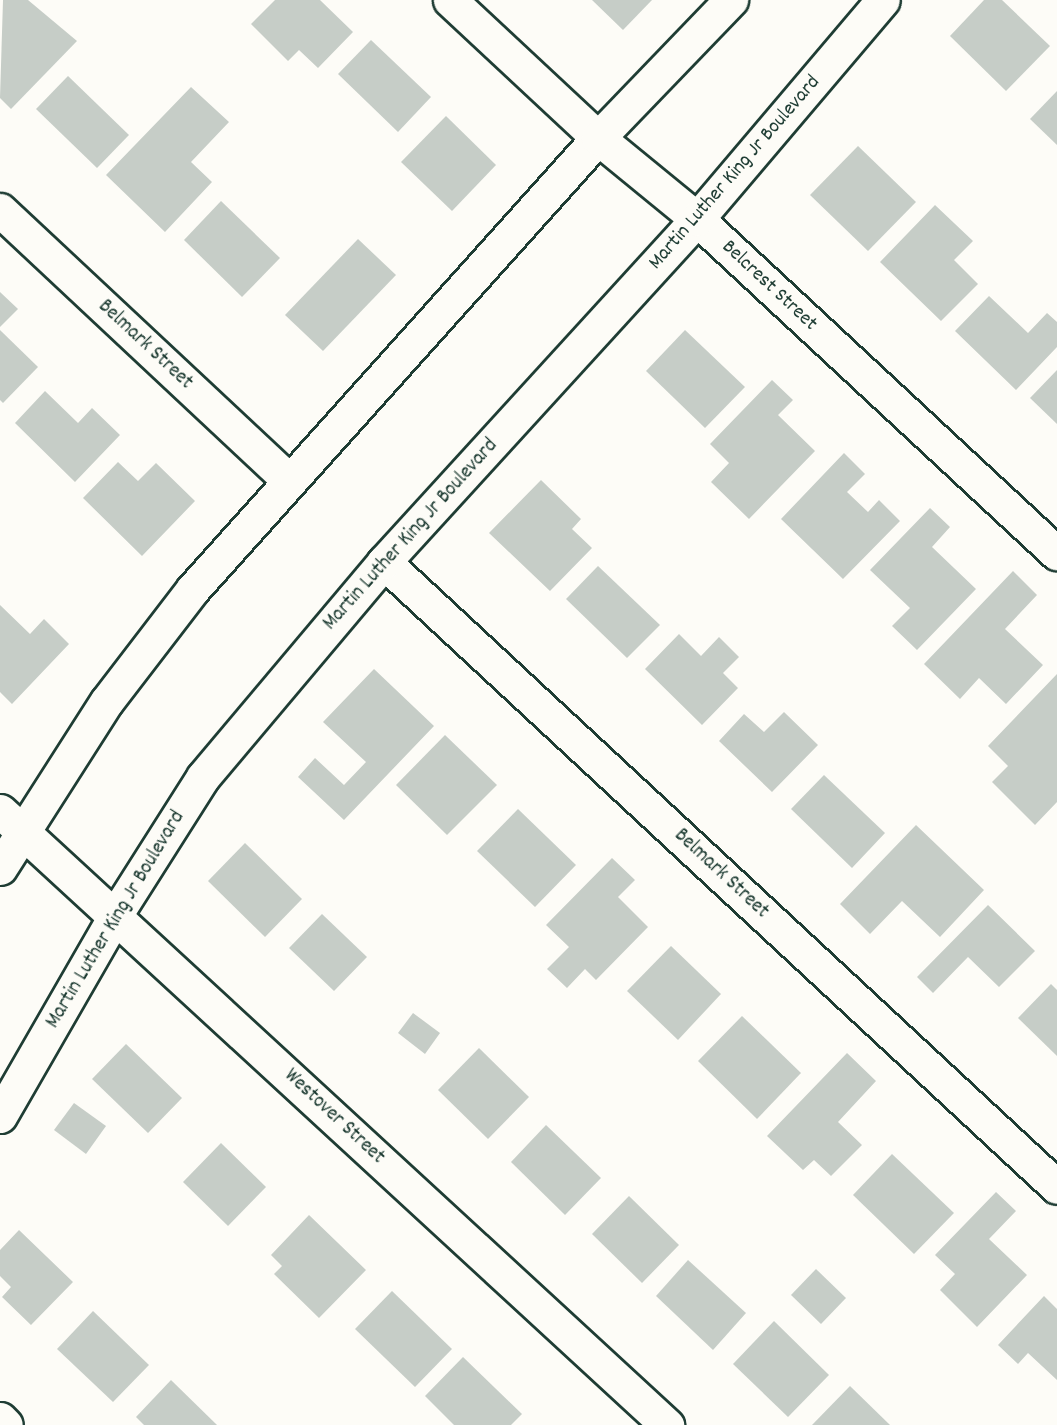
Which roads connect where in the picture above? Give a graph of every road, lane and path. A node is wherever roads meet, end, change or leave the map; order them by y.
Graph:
1 (450, 0) edge
2 (731, 0) edge
3 (883, 0) edge
4 (598, 138) junction
5 (0, 210) edge
6 (697, 219) junction
7 (289, 480) junction
8 (1057, 553) edge
9 (384, 562) junction
10 (11, 821) edge
11 (0, 868) edge
12 (116, 914) junction
13 (0, 1116) edge
14 (1057, 1187) edge
15 (0, 1419) edge
16 (6, 1425) edge
17 (667, 1425) edge

1 - 4 street, Belcrest Street
2 - 4 street
3 - 6 street, Martin Luther King Jr Boulevard
4 - 6 street, Belcrest Street
4 - 7 street
5 - 7 street, Belmark Street
6 - 8 street, Belcrest Street
6 - 9 street, Martin Luther King Jr Boulevard
7 - 10 street
9 - 12 street, Martin Luther King Jr Boulevard
9 - 14 street, Belmark Street
10 - 11 street
10 - 12 street, Westover Street
12 - 13 street, Martin Luther King Jr Boulevard
12 - 17 street, Westover Street
15 - 16 street

